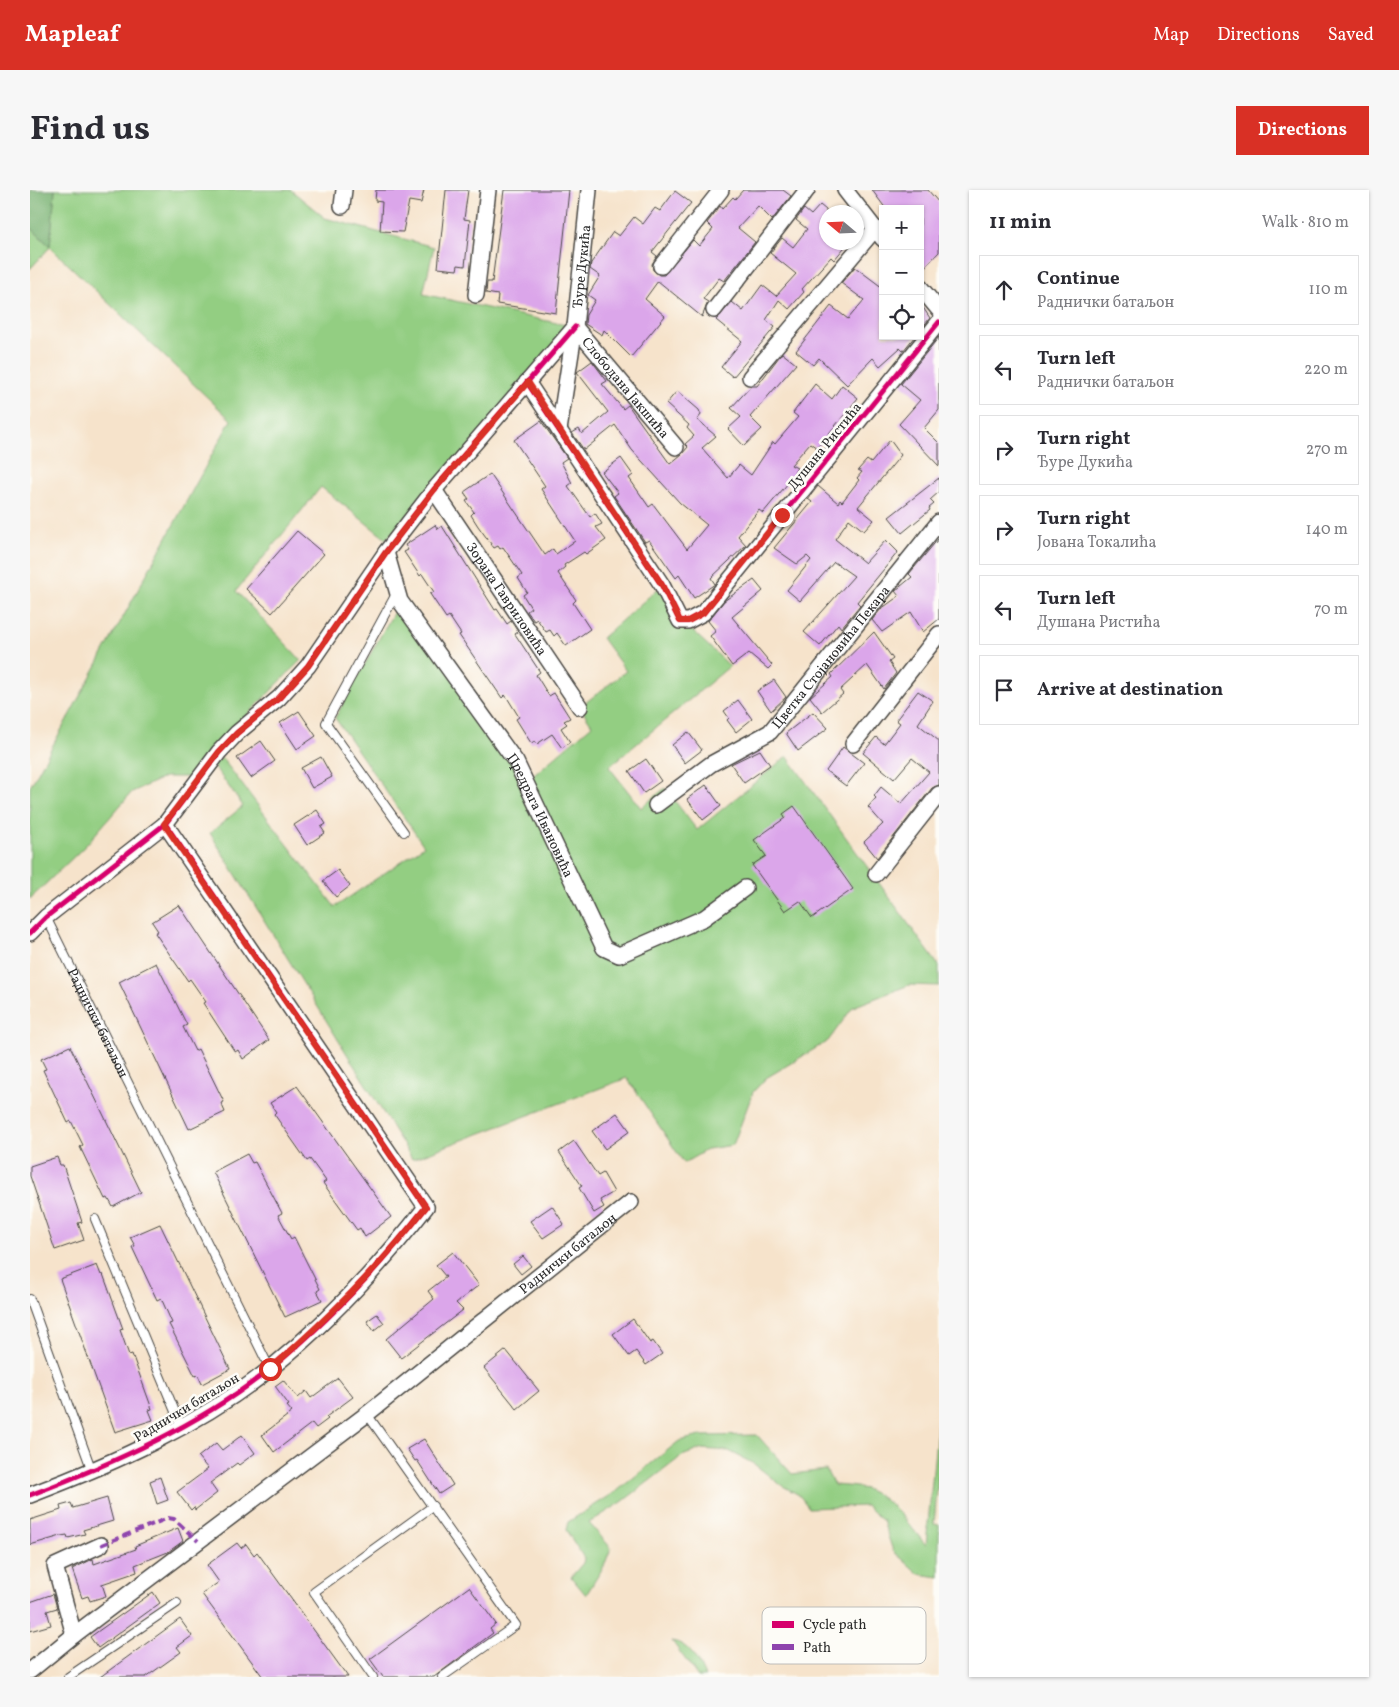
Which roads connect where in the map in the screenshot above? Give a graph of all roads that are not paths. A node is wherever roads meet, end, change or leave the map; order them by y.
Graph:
1 (344, 190) edge
2 (488, 190) edge
3 (589, 190) edge
4 (721, 190) edge
5 (807, 190) edge
6 (845, 190) edge
7 (342, 206) dead end
8 (879, 234) edge
9 (661, 266) dead end
10 (924, 292) edge
11 (476, 295) dead end
12 (714, 310) dead end
13 (939, 310) edge
14 (939, 322) edge
15 (575, 327) junction
16 (750, 377) dead end
17 (528, 382) junction
18 (560, 430) junction
19 (676, 446) dead end
20 (434, 490) junction
21 (939, 522) edge
22 (386, 552) junction
23 (397, 592) junction
24 (939, 634) edge
25 (580, 708) dead end
26 (853, 744) dead end
27 (939, 794) edge
28 (656, 805) dead end
29 (164, 824) junction
30 (404, 832) dead end
31 (876, 874) dead end
32 (745, 888) dead end
33 (46, 917) junction
34 (30, 933) edge
35 (631, 1202) dead end
36 (95, 1219) dead end
37 (30, 1299) edge
38 (270, 1369) junction
39 (367, 1414) junction
40 (181, 1426) junction
41 (92, 1471) junction
42 (30, 1496) edge
43 (433, 1506) junction
44 (102, 1545) dead end
45 (177, 1603) dead end
46 (74, 1635) junction
47 (30, 1672) edge
48 (43, 1677) edge
49 (68, 1677) edge
50 (373, 1677) edge
51 (442, 1677) edge

1 - 7 street
2 - 11 street
3 - 15 street, Ђуре Дукића
4 - 9 street
5 - 12 street
6 - 8 street
8 - 16 street
10 - 13 street
14 - 18 street, Душана Ристића
15 - 17 street, Ђуре Дукића
15 - 18 street
15 - 19 street, Слободана Јакшића
17 - 18 street
17 - 20 street, Ђуре Дукића
20 - 22 street, Ђуре Дукића
20 - 25 street, Зорана Гавриловића
21 - 28 street, Цветка Стојановића Пекара
22 - 23 street, Предрага Ивановића
22 - 29 street, Ђуре Дукића
23 - 30 lane
23 - 32 street, Предрага Ивановића
24 - 26 street
27 - 31 street
29 - 33 street, Ђуре Дукића
29 - 38 street, Раднички батаљон
33 - 34 street, Ђуре Дукића
33 - 38 lane, Раднички батаљон
35 - 39 street, Раднички батаљон
36 - 40 lane
37 - 41 lane
38 - 40 street, Раднички батаљон
39 - 43 lane
39 - 46 street, Раднички батаљон
40 - 41 street, Раднички батаљон
41 - 42 street, Раднички батаљон
43 - 50 lane
43 - 51 lane
44 - 46 street
45 - 49 lane
46 - 47 street, Раднички батаљон
47 - 48 street

